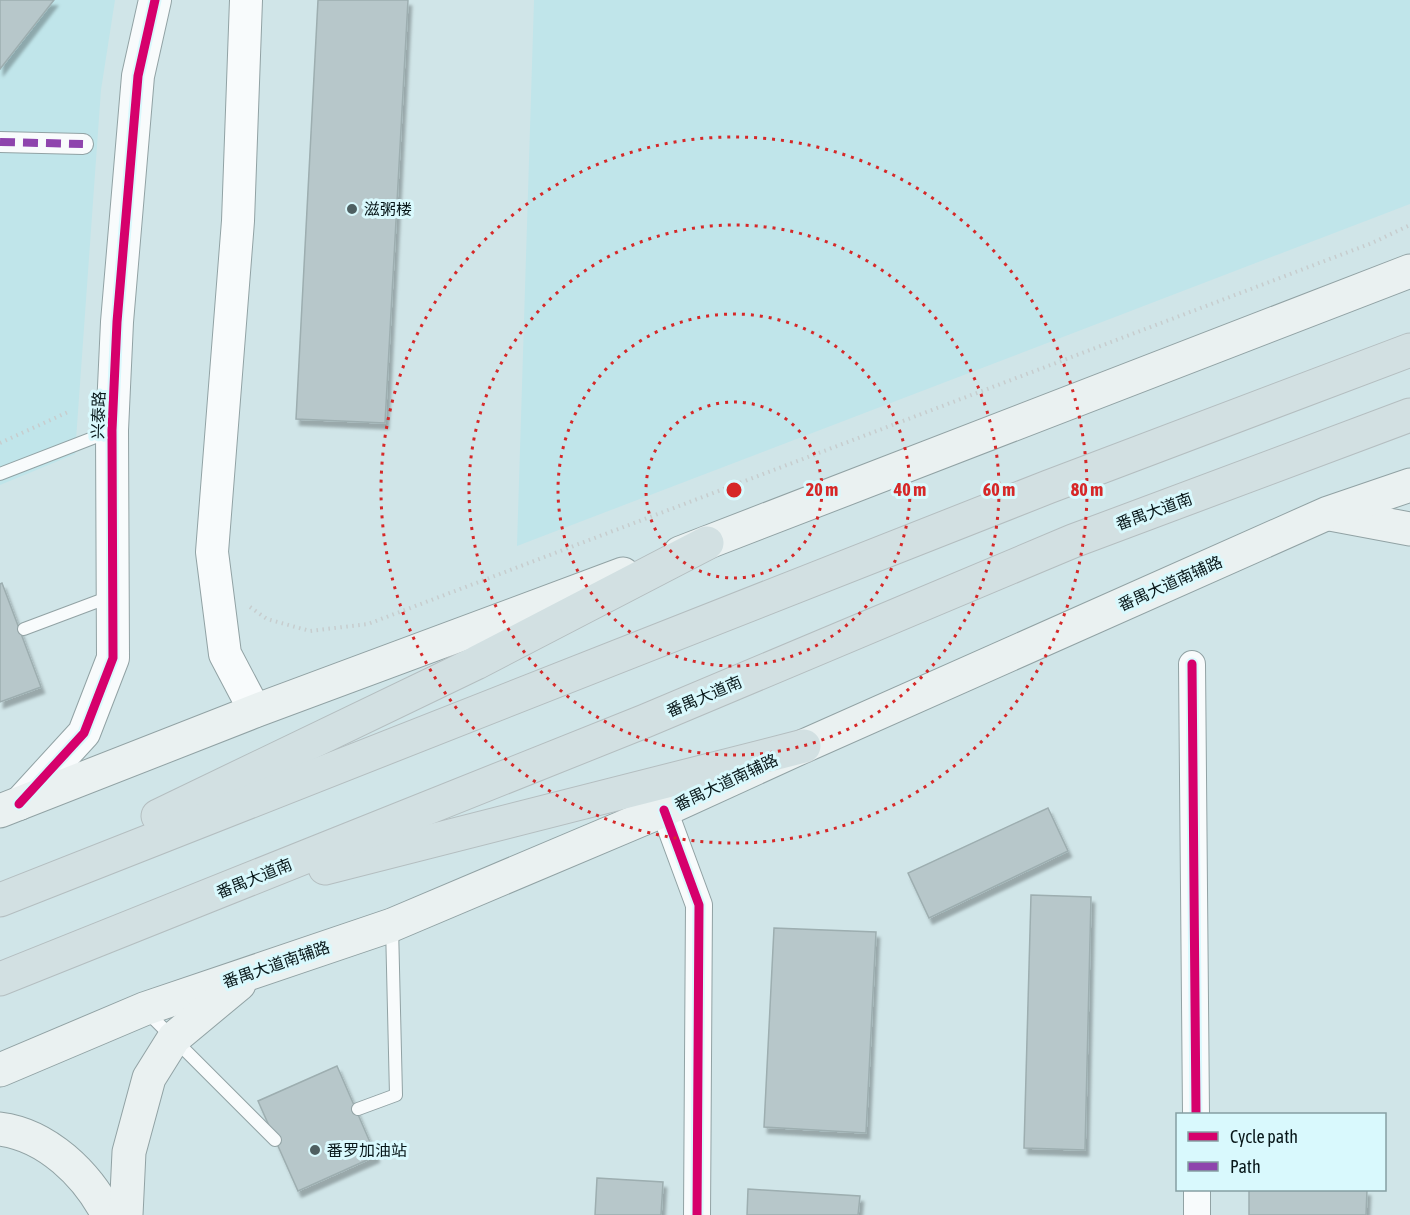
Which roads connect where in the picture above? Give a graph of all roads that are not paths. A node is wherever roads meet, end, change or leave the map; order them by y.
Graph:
1 (155, 0) edge
2 (246, 0) edge
3 (0, 142) edge
4 (83, 144) dead end
5 (1410, 258) edge
6 (1397, 275) edge
7 (1410, 350) edge
8 (1410, 415) edge
9 (112, 430) junction
10 (0, 474) edge
11 (1410, 485) edge
12 (1328, 513) junction
13 (1410, 529) edge
14 (706, 543) junction
15 (113, 595) junction
16 (24, 629) dead end
17 (1192, 664) dead end
18 (255, 711) junction
19 (804, 746) junction
20 (9, 808) edge
21 (664, 810) junction
22 (0, 893) edge
23 (0, 900) edge
24 (198, 900) junction
25 (392, 925) junction
26 (253, 973) junction
27 (0, 980) edge
28 (144, 1009) junction
29 (174, 1038) junction
30 (0, 1070) edge
31 (358, 1109) dead end
32 (1196, 1113) edge
33 (0, 1129) edge
34 (275, 1140) dead end
35 (1197, 1191) edge
36 (108, 1215) edge
37 (126, 1215) edge
38 (697, 1215) edge
39 (1197, 1215) edge

1 - 9 street, 兴泰路
2 - 18 street
3 - 4 street
5 - 6 main road
6 - 14 main road
7 - 23 highway
8 - 24 highway, 番禺大道南
9 - 10 lane
9 - 15 street, 兴泰路
11 - 12 main road, 番禺大道南辅路
12 - 13 main road
12 - 19 main road, 番禺大道南辅路
14 - 18 main road
14 - 22 highway
15 - 16 lane
15 - 20 street, 兴泰路
17 - 32 street
18 - 20 main road
19 - 21 main road, 番禺大道南辅路
19 - 24 highway
21 - 25 main road, 番禺大道南辅路
21 - 38 street
24 - 27 highway, 番禺大道南
25 - 26 main road, 番禺大道南辅路
25 - 31 lane
26 - 28 main road, 番禺大道南辅路
26 - 29 main road
28 - 29 lane
28 - 30 main road, 番禺大道南辅路
29 - 34 lane
29 - 37 main road
33 - 36 main road
35 - 39 street

